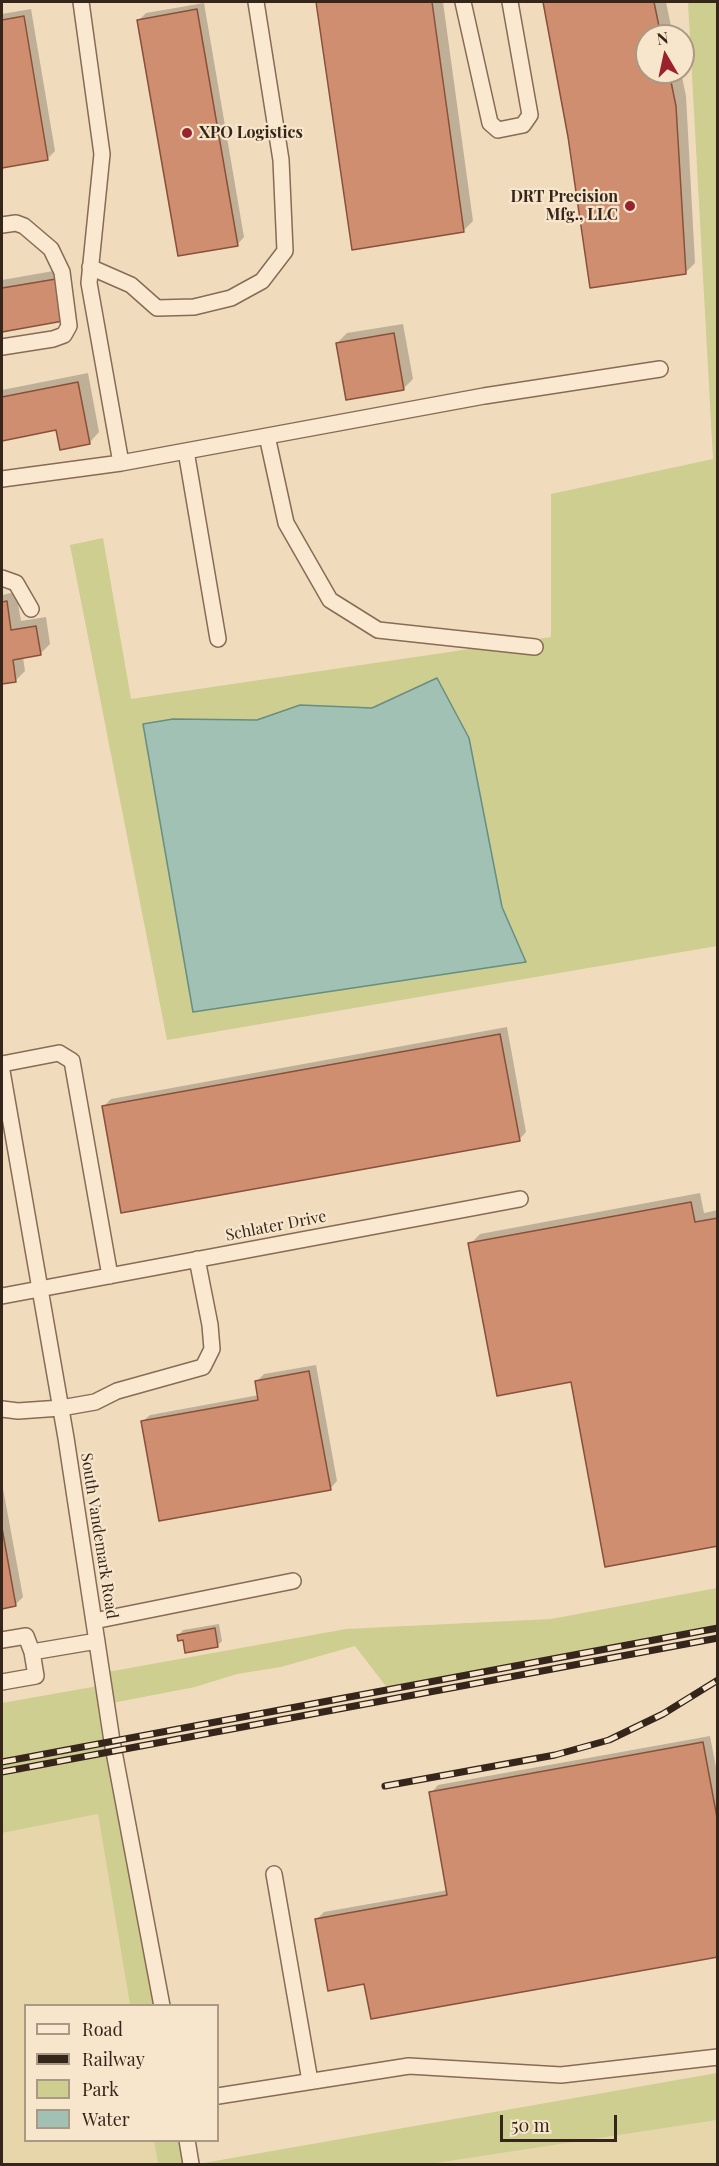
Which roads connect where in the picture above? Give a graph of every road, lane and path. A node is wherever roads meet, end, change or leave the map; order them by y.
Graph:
1 (81, 2) edge
2 (256, 2) edge
3 (463, 2) edge
4 (510, 2) edge
5 (2, 225) edge
6 (90, 267) junction
7 (2, 348) edge
8 (660, 369) dead end
9 (267, 436) junction
10 (186, 451) junction
11 (121, 463) junction
12 (2, 479) edge
13 (2, 578) edge
14 (31, 609) dead end
15 (218, 639) dead end
16 (535, 647) dead end
17 (2, 1064) edge
18 (2, 1071) edge
19 (520, 1199) dead end
20 (197, 1259) junction
21 (110, 1276) junction
22 (39, 1289) junction
23 (2, 1296) edge
24 (61, 1408) junction
25 (2, 1409) edge
26 (293, 1581) dead end
27 (94, 1621) junction
28 (2, 1640) edge
29 (97, 1641) junction
30 (32, 1652) junction
31 (2, 1682) edge
32 (274, 1874) dead end
33 (162, 2004) edge
34 (717, 2057) edge
35 (310, 2081) junction
36 (219, 2096) edge
37 (187, 2142) edge
38 (191, 2164) edge

1 - 6 street
2 - 6 street
3 - 4 street
5 - 7 street
6 - 11 street
8 - 9 street
9 - 10 street
9 - 16 street
10 - 11 street
10 - 15 street
11 - 12 street
13 - 14 street
17 - 21 street
18 - 22 street, South Vandemark Road
19 - 20 street, Schlater Drive
20 - 21 street, Schlater Drive
20 - 24 street
21 - 22 street, Schlater Drive
22 - 23 street, Schlater Drive
22 - 24 street, South Vandemark Road
24 - 25 street
24 - 27 street, South Vandemark Road
26 - 27 street
27 - 29 street, South Vandemark Road
28 - 30 street
29 - 30 street
29 - 33 street, South Vandemark Road
30 - 31 street
32 - 35 street
34 - 35 street
35 - 36 street
37 - 38 street

